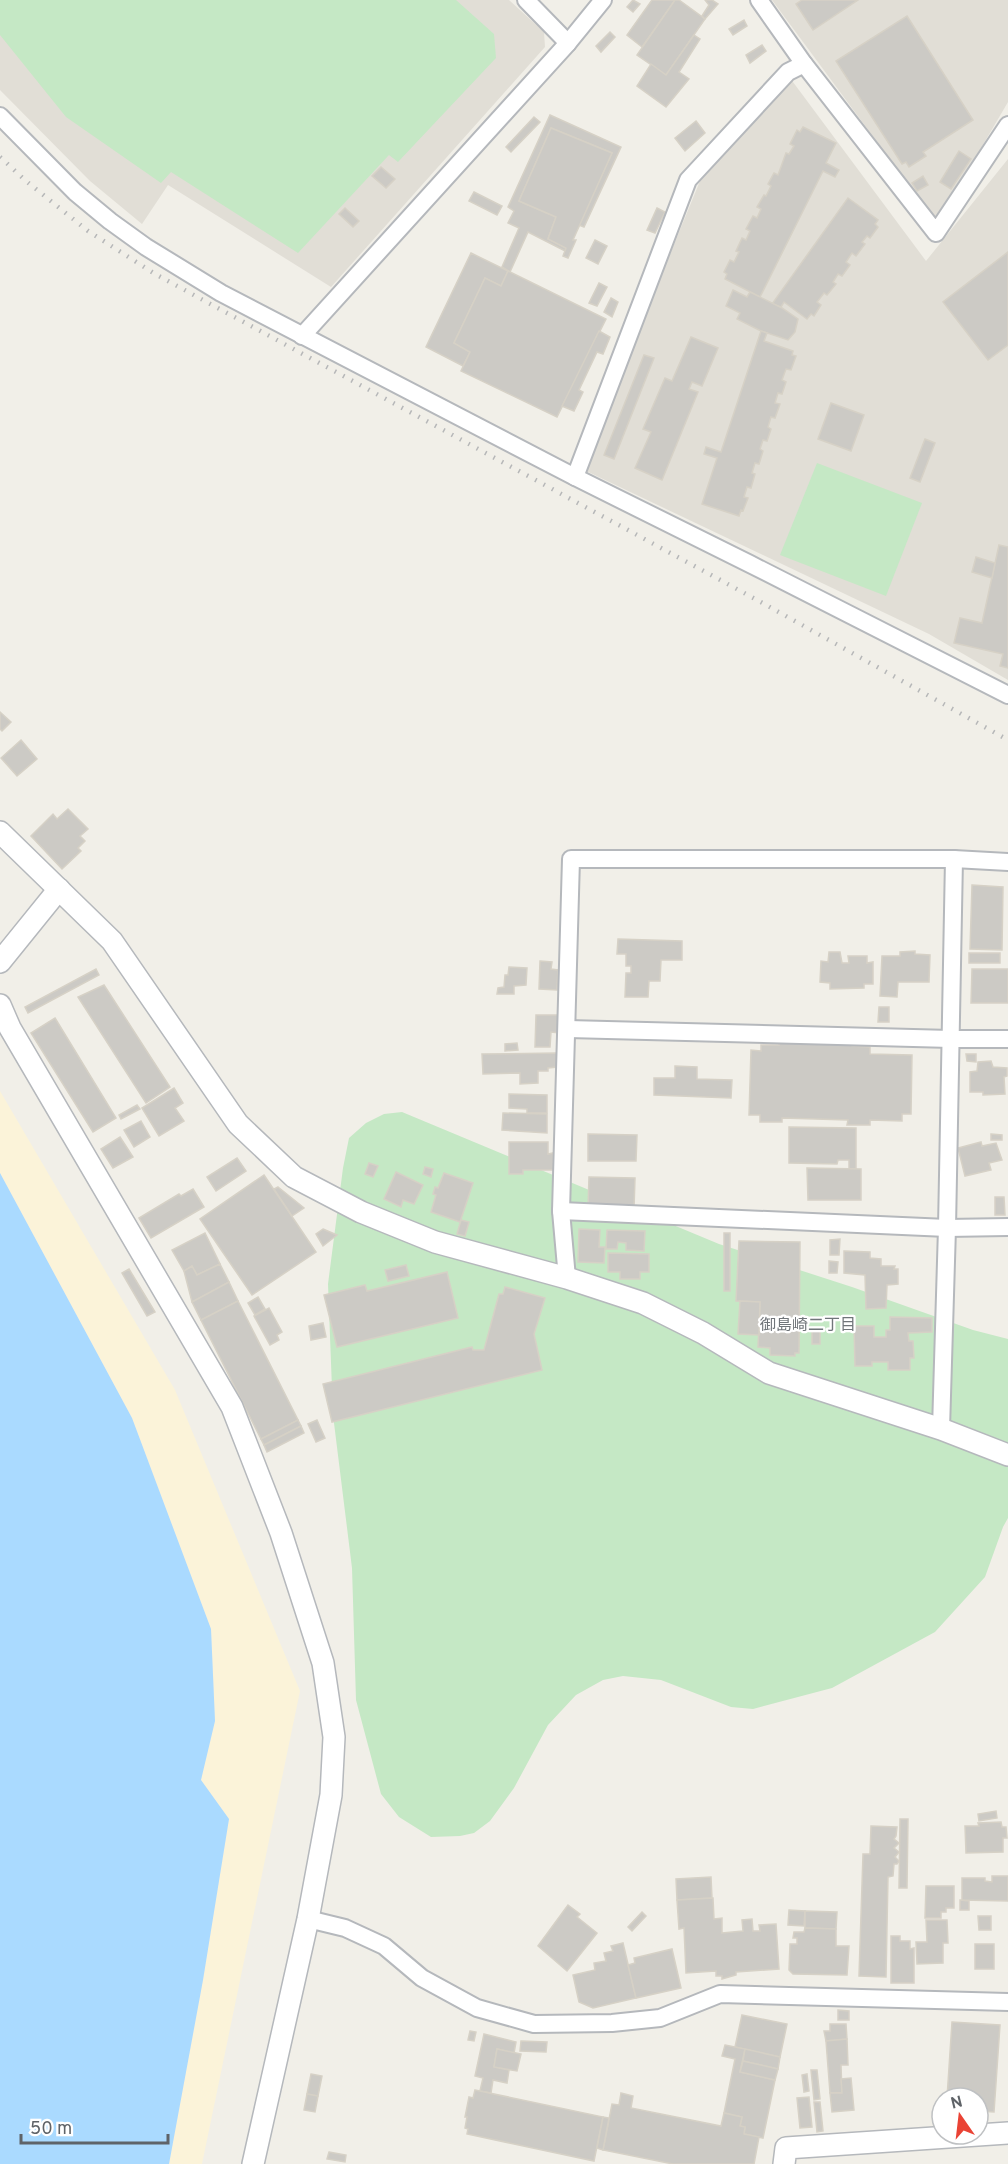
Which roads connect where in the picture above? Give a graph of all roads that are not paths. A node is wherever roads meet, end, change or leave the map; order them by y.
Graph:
1 (526, 0) edge
2 (603, 0) edge
3 (759, 0) edge
4 (568, 43) junction
5 (804, 64) junction
6 (0, 116) edge
7 (1008, 124) edge
8 (302, 336) junction
9 (575, 477) junction
10 (1008, 695) edge
11 (0, 832) edge
12 (954, 859) junction
13 (1008, 862) edge
14 (59, 889) junction
15 (0, 962) edge
16 (0, 1005) edge
17 (568, 1029) junction
18 (951, 1039) junction
19 (1008, 1039) edge
20 (561, 1211) junction
21 (1008, 1227) edge
22 (947, 1228) junction
23 (567, 1278) junction
24 (941, 1429) junction
25 (1008, 1455) edge
26 (308, 1919) junction
27 (1008, 2002) edge
28 (1008, 2133) edge
29 (253, 2164) edge
30 (783, 2164) edge

1 - 4 street
2 - 4 street
3 - 5 street
4 - 8 street
5 - 7 street
5 - 9 street
6 - 8 street
8 - 9 street
9 - 10 street
11 - 14 street
12 - 13 street
12 - 17 street
12 - 18 street
14 - 15 street
14 - 23 street
16 - 26 street
17 - 18 street
17 - 20 street
18 - 19 street
18 - 22 street
20 - 22 street
20 - 23 street
21 - 22 street
22 - 24 street
23 - 24 street
24 - 25 street
26 - 27 street
26 - 29 street
28 - 30 street

